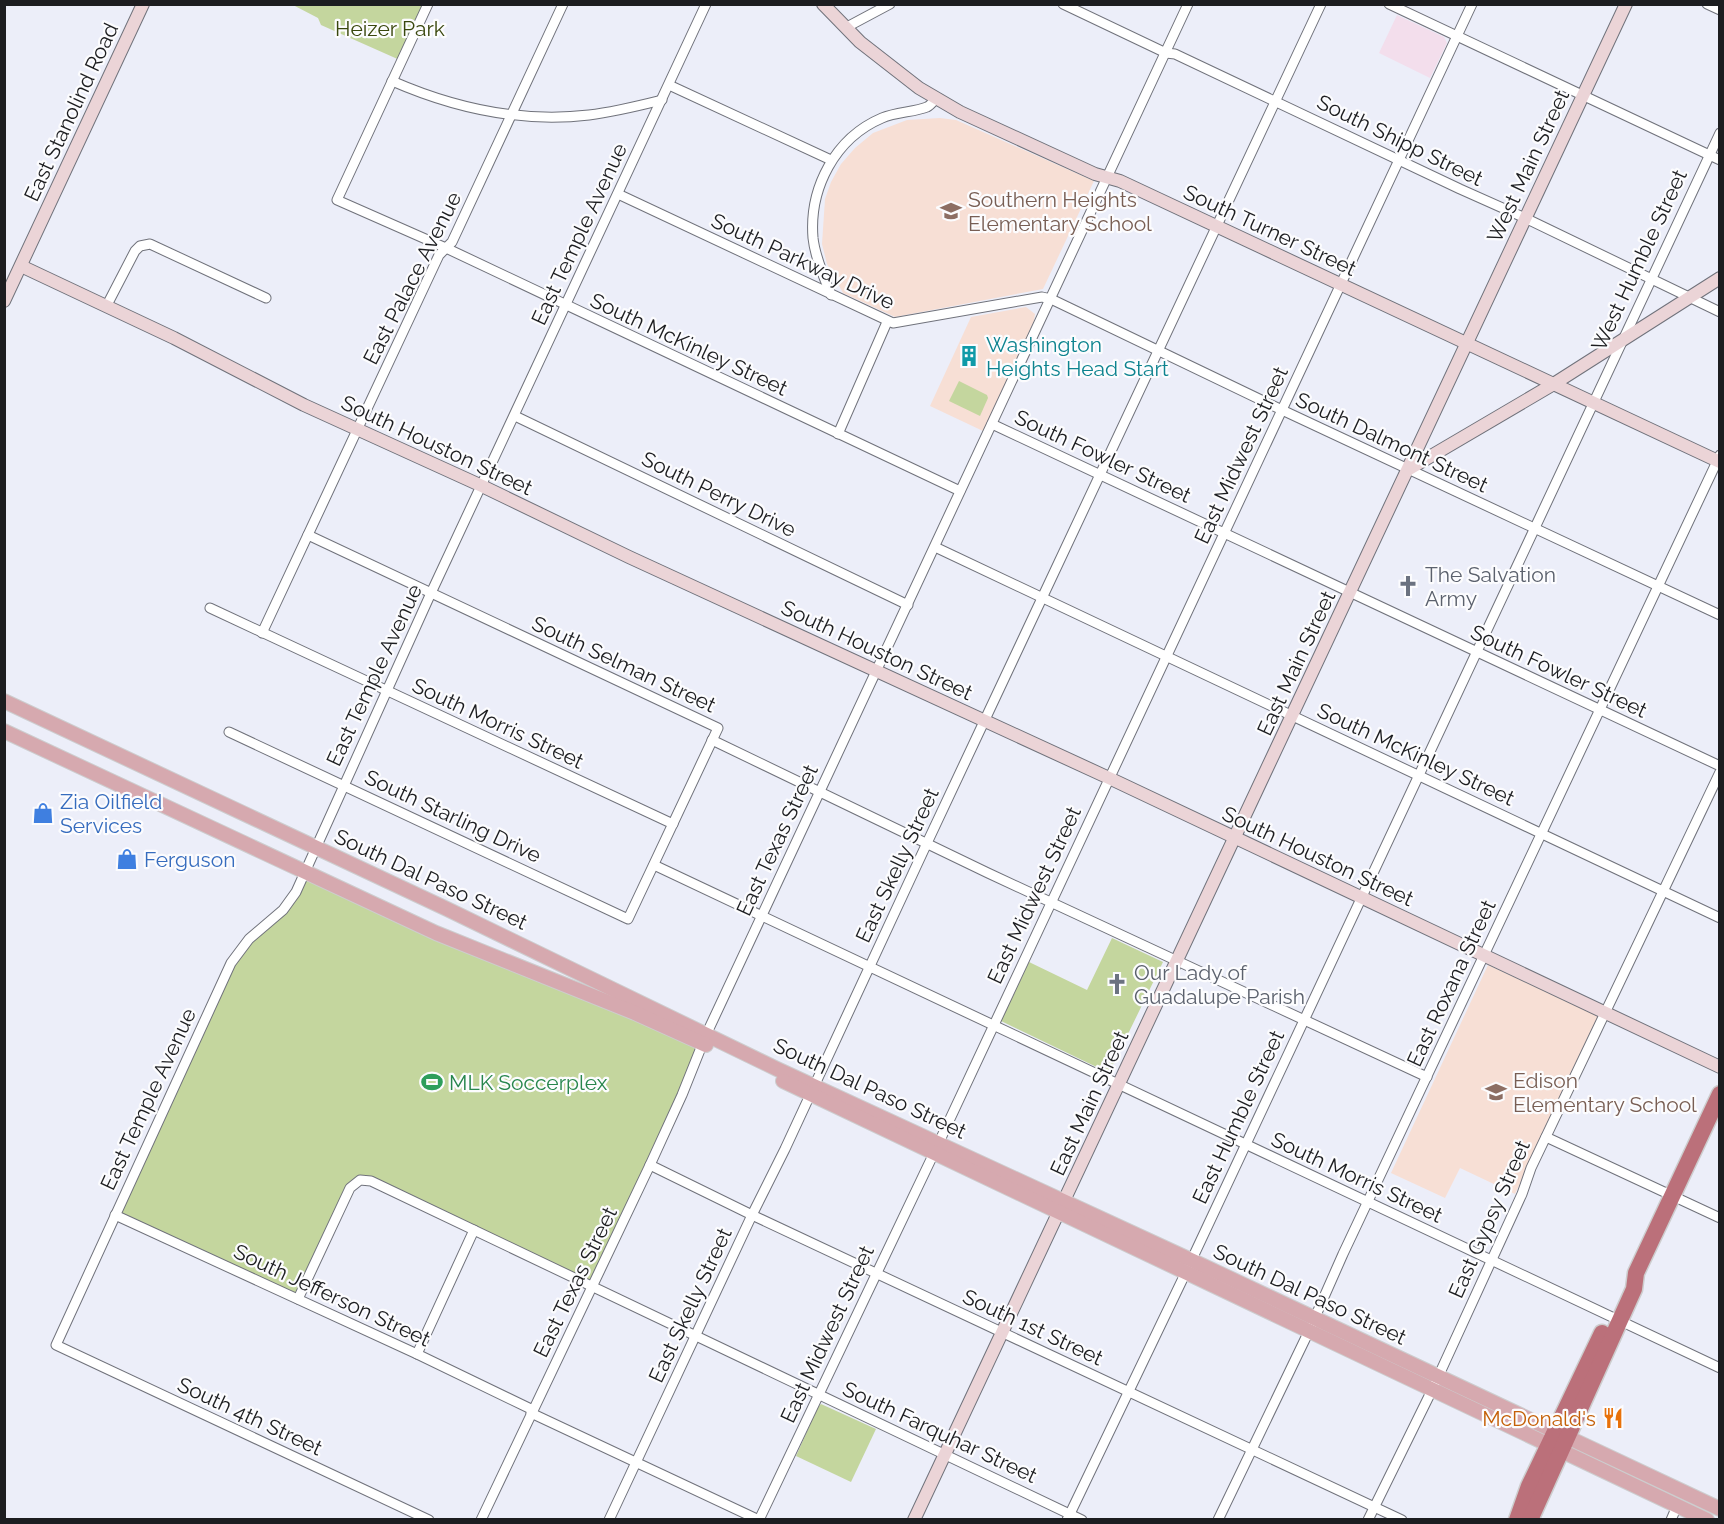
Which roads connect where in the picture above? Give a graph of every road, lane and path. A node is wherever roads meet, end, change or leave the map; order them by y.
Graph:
1 (143, 4) edge
2 (428, 4) edge
3 (563, 4) edge
4 (706, 4) edge
5 (823, 4) edge
6 (890, 4) edge
7 (1063, 4) edge
8 (1188, 4) edge
9 (1321, 4) edge
10 (1389, 4) edge
11 (1472, 4) edge
12 (1626, 4) edge
13 (1707, 4) edge
14 (1719, 10) edge
15 (844, 28) junction
16 (1457, 36) junction
17 (1166, 53) junction
18 (392, 81) junction
19 (669, 85) junction
20 (1583, 96) junction
21 (937, 98) junction
22 (662, 100) junction
23 (1277, 101) junction
24 (512, 116) junction
25 (1719, 132) edge
26 (1709, 155) junction
27 (831, 160) junction
28 (1399, 160) junction
29 (1719, 160) edge
30 (1109, 177) junction
31 (618, 194) junction
32 (1525, 218) junction
33 (1218, 226) junction
34 (446, 248) junction
35 (21, 266) junction
36 (1719, 278) edge
37 (1650, 280) junction
38 (1340, 285) junction
39 (831, 295) junction
40 (266, 298) dead end
41 (1688, 298) junction
42 (1050, 299) junction
43 (4, 301) edge
44 (107, 305) junction
45 (566, 306) junction
46 (1719, 312) edge
47 (887, 322) junction
48 (1622, 340) junction
49 (1466, 344) junction
50 (1159, 350) junction
51 (1552, 385) junction
52 (1592, 403) junction
53 (1282, 410) junction
54 (514, 416) junction
55 (992, 424) junction
56 (357, 430) junction
57 (838, 434) junction
58 (1718, 459) edge
59 (1409, 469) junction
60 (1100, 474) junction
61 (482, 486) junction
62 (960, 491) junction
63 (1533, 528) junction
64 (1224, 533) junction
65 (308, 535) junction
66 (935, 547) junction
67 (1657, 586) junction
68 (1351, 592) junction
69 (431, 593) junction
70 (1042, 597) junction
71 (908, 605) junction
72 (210, 608) dead end
73 (1719, 615) edge
74 (262, 633) junction
75 (1476, 652) junction
76 (1166, 656) junction
77 (876, 671) junction
78 (386, 690) junction
79 (4, 701) edge
80 (1599, 710) junction
81 (1293, 716) junction
82 (984, 721) junction
83 (4, 731) edge
84 (229, 732) dead end
85 (712, 740) junction
86 (131, 760) junction
87 (1719, 766) edge
88 (1719, 772) edge
89 (1418, 775) junction
90 (1109, 778) junction
91 (119, 785) junction
92 (344, 785) junction
93 (820, 791) junction
94 (673, 824) junction
95 (1541, 833) junction
96 (1235, 838) junction
97 (927, 843) junction
98 (315, 847) junction
99 (654, 865) junction
100 (306, 872) junction
101 (1663, 891) junction
102 (1360, 898) junction
103 (1051, 901) junction
104 (762, 916) junction
105 (1719, 918) edge
106 (1483, 956) junction
107 (1177, 962) junction
108 (870, 967) junction
109 (1605, 1013) junction
110 (1304, 1019) junction
111 (992, 1026) junction
112 (704, 1039) junction
113 (1719, 1067) edge
114 (1427, 1077) junction
115 (1119, 1085) junction
116 (812, 1090) junction
117 (1719, 1094) edge
118 (1546, 1137) junction
119 (1244, 1144) junction
120 (936, 1148) junction
121 (650, 1165) junction
122 (1672, 1195) junction
123 (1367, 1202) junction
124 (1061, 1207) junction
125 (115, 1215) junction
126 (752, 1215) junction
127 (1719, 1218) edge
128 (474, 1230) junction
129 (1491, 1260) junction
130 (1189, 1266) junction
131 (876, 1273) junction
132 (594, 1286) junction
133 (298, 1299) junction
134 (1615, 1317) junction
135 (1312, 1325) junction
136 (1002, 1332) junction
137 (695, 1336) junction
138 (56, 1345) joint
139 (417, 1354) junction
140 (1719, 1368) edge
141 (1435, 1383) junction
142 (1128, 1391) junction
143 (818, 1395) junction
144 (532, 1412) junction
145 (1557, 1441) junction
146 (1251, 1449) junction
147 (944, 1454) junction
148 (636, 1462) junction
149 (1677, 1506) junction
150 (1374, 1507) junction
151 (1719, 1509) edge
152 (1069, 1517) edge
153 (759, 1519) edge
154 (429, 1520) edge
155 (481, 1520) edge
156 (609, 1520) edge
157 (914, 1520) edge
158 (1082, 1520) edge
159 (1218, 1520) edge
160 (1368, 1520) edge
161 (1402, 1520) edge
162 (1517, 1520) edge
163 (1530, 1520) edge
164 (1671, 1520) edge
165 (1707, 1520) edge

1 - 35 street, East Stanolind Road
2 - 18 street
3 - 24 street, East Palace Avenue
4 - 19 street, East Temple Avenue
5 - 15 street, South Turner Street
6 - 15 street
7 - 17 street, South Shipp Street
8 - 17 street, East Texas Street
9 - 23 street, East Skelly Street
10 - 16 street
11 - 16 street, East Midwest Street
12 - 20 street, West Main Street
13 - 14 street
15 - 21 street, South Turner Street
16 - 20 street
16 - 28 street, East Midwest Street
17 - 23 street, South Shipp Street
17 - 30 street, East Texas Street
18 - 24 street
18 - 34 street, South McKinley Street
19 - 22 street, East Temple Avenue
19 - 27 street
20 - 26 street
20 - 32 street, West Main Street
21 - 27 street
21 - 30 street, South Turner Street
22 - 24 street
22 - 31 street, East Temple Avenue
23 - 28 street, South Shipp Street
23 - 33 street, East Skelly Street
24 - 34 street, East Palace Avenue
25 - 26 street, West Humble Street
26 - 29 street
26 - 37 street, West Humble Street
27 - 39 street
28 - 32 street, South Shipp Street
28 - 38 street, East Midwest Street
30 - 33 street, South Turner Street
30 - 42 street, East Texas Street
31 - 39 street, South Parkway Drive
31 - 45 street, East Temple Avenue
32 - 37 street, South Shipp Street
32 - 49 street, West Main Street
33 - 38 street, South Turner Street
33 - 50 street, East Skelly Street
34 - 45 street, South McKinley Street
34 - 56 street, East Palace Avenue
35 - 43 street, East Stanolind Road
35 - 44 street, South Houston Street
36 - 41 street
37 - 41 street, South Shipp Street
37 - 48 street, West Humble Street
38 - 49 street, South Turner Street
38 - 53 street, East Midwest Street
39 - 47 street, South Parkway Drive
40 - 44 street
41 - 46 street, South Shipp Street
41 - 48 street
42 - 47 street, South Parkway Drive
42 - 50 street, South Dalmont Street
42 - 55 street, East Texas Street
44 - 56 street, South Houston Street
45 - 54 street, East Temple Avenue
45 - 57 street, South McKinley Street
47 - 57 street
48 - 51 street
48 - 52 street, West Humble Street
49 - 51 street, South Turner Street
49 - 59 street, East Main Street
50 - 53 street, South Dalmont Street
50 - 60 street, East Skelly Street
51 - 52 street, South Turner Street
51 - 59 street
52 - 58 street, South Turner Street
52 - 63 street, East Humble Street
53 - 59 street, South Dalmont Street
53 - 64 street, East Midwest Street
54 - 61 street, East Temple Avenue
54 - 71 street, South Perry Drive
55 - 60 street, South Fowler Street
55 - 62 street, East Texas Street
56 - 61 street, South Houston Street
56 - 65 street, East Palace Avenue
57 - 62 street, South McKinley Street
58 - 67 street, East Roxana Street
59 - 63 street, South Dalmont Street
59 - 68 street, East Main Street
60 - 64 street, South Fowler Street
60 - 70 street, East Skelly Street
61 - 69 street, East Temple Avenue
61 - 77 street, South Houston Street
62 - 66 street, East Texas Street
63 - 67 street, South Dalmont Street
63 - 75 street, East Humble Street
64 - 68 street, South Fowler Street
64 - 76 street, East Midwest Street
65 - 69 street, South Selman Street
65 - 74 street, East Palace Avenue
66 - 70 street, South McKinley Street
66 - 71 street, East Texas Street
67 - 73 street, South Dalmont Street
67 - 80 street, East Roxana Street
68 - 75 street, South Fowler Street
68 - 81 street, East Main Street
69 - 78 street, East Temple Avenue
69 - 85 street, South Selman Street
70 - 76 street, South McKinley Street
70 - 82 street, East Skelly Street
71 - 77 street, East Texas Street
72 - 74 street, South Morris Street
74 - 78 street, South Morris Street
75 - 80 street, South Fowler Street
75 - 89 street, East Humble Street
76 - 81 street, South McKinley Street
76 - 90 street, East Midwest Street
77 - 82 street, South Houston Street
77 - 93 street, East Texas Street
78 - 92 street, East Temple Avenue
78 - 94 street, South Morris Street
79 - 86 main road, South Dal Paso Street
80 - 87 street, South Fowler Street
80 - 95 street, East Roxana Street
81 - 89 street, South McKinley Street
81 - 96 street, East Main Street
82 - 90 street, South Houston Street
82 - 97 street, East Skelly Street
83 - 91 main road, South Dal Paso Street
84 - 92 street, South Starling Drive
85 - 93 street, South Selman Street
85 - 94 street
86 - 91 main road
86 - 98 main road, South Dal Paso Street
88 - 101 street, East Gypsy Street
89 - 95 street, South McKinley Street
89 - 102 street, East Humble Street
90 - 96 street, South Houston Street
90 - 103 street, East Midwest Street
91 - 100 main road, South Dal Paso Street
92 - 98 street, East Temple Avenue
92 - 99 street, South Starling Drive
93 - 97 street, South Selman Street
93 - 104 street, East Texas Street
94 - 99 street
95 - 101 street, South McKinley Street
95 - 106 street, East Roxana Street
96 - 102 street, South Houston Street
96 - 107 street, East Main Street
97 - 103 street, South Selman Street
97 - 108 street, East Skelly Street
98 - 100 street, East Temple Avenue
98 - 112 main road, South Dal Paso Street
99 - 104 street, South Morris Street
100 - 112 main road, South Dal Paso Street
100 - 125 street, East Temple Avenue
101 - 105 street, South McKinley Street
101 - 109 street, East Gypsy Street
102 - 106 street, South Houston Street
102 - 110 street, East Humble Street
103 - 107 street, South Selman Street
103 - 111 street, East Midwest Street
104 - 108 street, South Morris Street
104 - 112 street, East Texas Street
106 - 109 street, South Houston Street
106 - 114 street, East Roxana Street
107 - 110 street, South Selman Street
107 - 115 street, East Main Street
108 - 111 street, South Morris Street
108 - 116 street, East Skelly Street
109 - 113 street, South Houston Street
109 - 118 street, East Gypsy Street
110 - 114 street, South Selman Street
110 - 119 street, East Humble Street
111 - 115 street, South Morris Street
111 - 120 street, East Midwest Street
112 - 116 main road, South Dal Paso Street
112 - 121 street, East Texas Street
114 - 123 street, East Roxana Street
115 - 119 street, South Morris Street
115 - 124 street, East Main Street
116 - 120 main road, South Dal Paso Street
116 - 126 street, East Skelly Street
117 - 122 highway
118 - 122 street
118 - 129 street, East Gypsy Street
119 - 123 street, South Morris Street
119 - 130 street, East Humble Street
120 - 124 main road, South Dal Paso Street
120 - 131 street, East Midwest Street
121 - 126 street, South 1st Street
121 - 132 street, East Texas Street
122 - 127 street
122 - 134 highway
123 - 129 street, South Morris Street
123 - 135 street, East Roxana Street
124 - 130 main road, South Dal Paso Street
124 - 136 street, East Main Street
125 - 133 street, South Jefferson Street
125 - 138 street, East Temple Avenue
126 - 131 street, South 1st Street
126 - 137 street, East Skelly Street
128 - 132 street, South Farquhar Street
128 - 133 street, South Farquhar Street
128 - 139 street
129 - 134 street, South Morris Street
129 - 141 street, East Gypsy Street
130 - 135 main road, South Dal Paso Street
130 - 142 street, East Humble Street
131 - 136 street, South 1st Street
131 - 143 street, East Midwest Street
132 - 137 street, South Farquhar Street
132 - 144 street, East Texas Street
133 - 139 street, South Jefferson Street
134 - 140 street, South Morris Street
134 - 145 highway
135 - 141 main road, South Dal Paso Street
135 - 146 street, East Roxana Street
136 - 142 street, South 1st Street
136 - 147 street, East Main Street
137 - 143 street, South Farquhar Street
137 - 148 street, East Skelly Street
138 - 154 street, South 4th Street
139 - 144 street, South Jefferson Street
141 - 145 main road, South Dal Paso Street
141 - 150 street, East Gypsy Street
142 - 146 street, South 1st Street
142 - 152 street, East Humble Street
143 - 147 street, South Farquhar Street
143 - 153 street, East Midwest Street
144 - 148 street, South Jefferson Street
144 - 155 street, East Texas Street
145 - 149 main road, South Dal Paso Street
145 - 151 main road, South Dal Paso Street
145 - 162 highway
145 - 163 highway
146 - 150 street, South 1st Street
146 - 159 street, East Roxana Street
147 - 152 street, South Farquhar Street
147 - 157 street, East Main Street
148 - 153 street, South Jefferson Street
148 - 156 street, East Skelly Street
149 - 164 street
149 - 165 main road, South Dal Paso Street
150 - 160 street, East Gypsy Street
150 - 161 street, South 1st Street
152 - 158 street, South Farquhar Street

